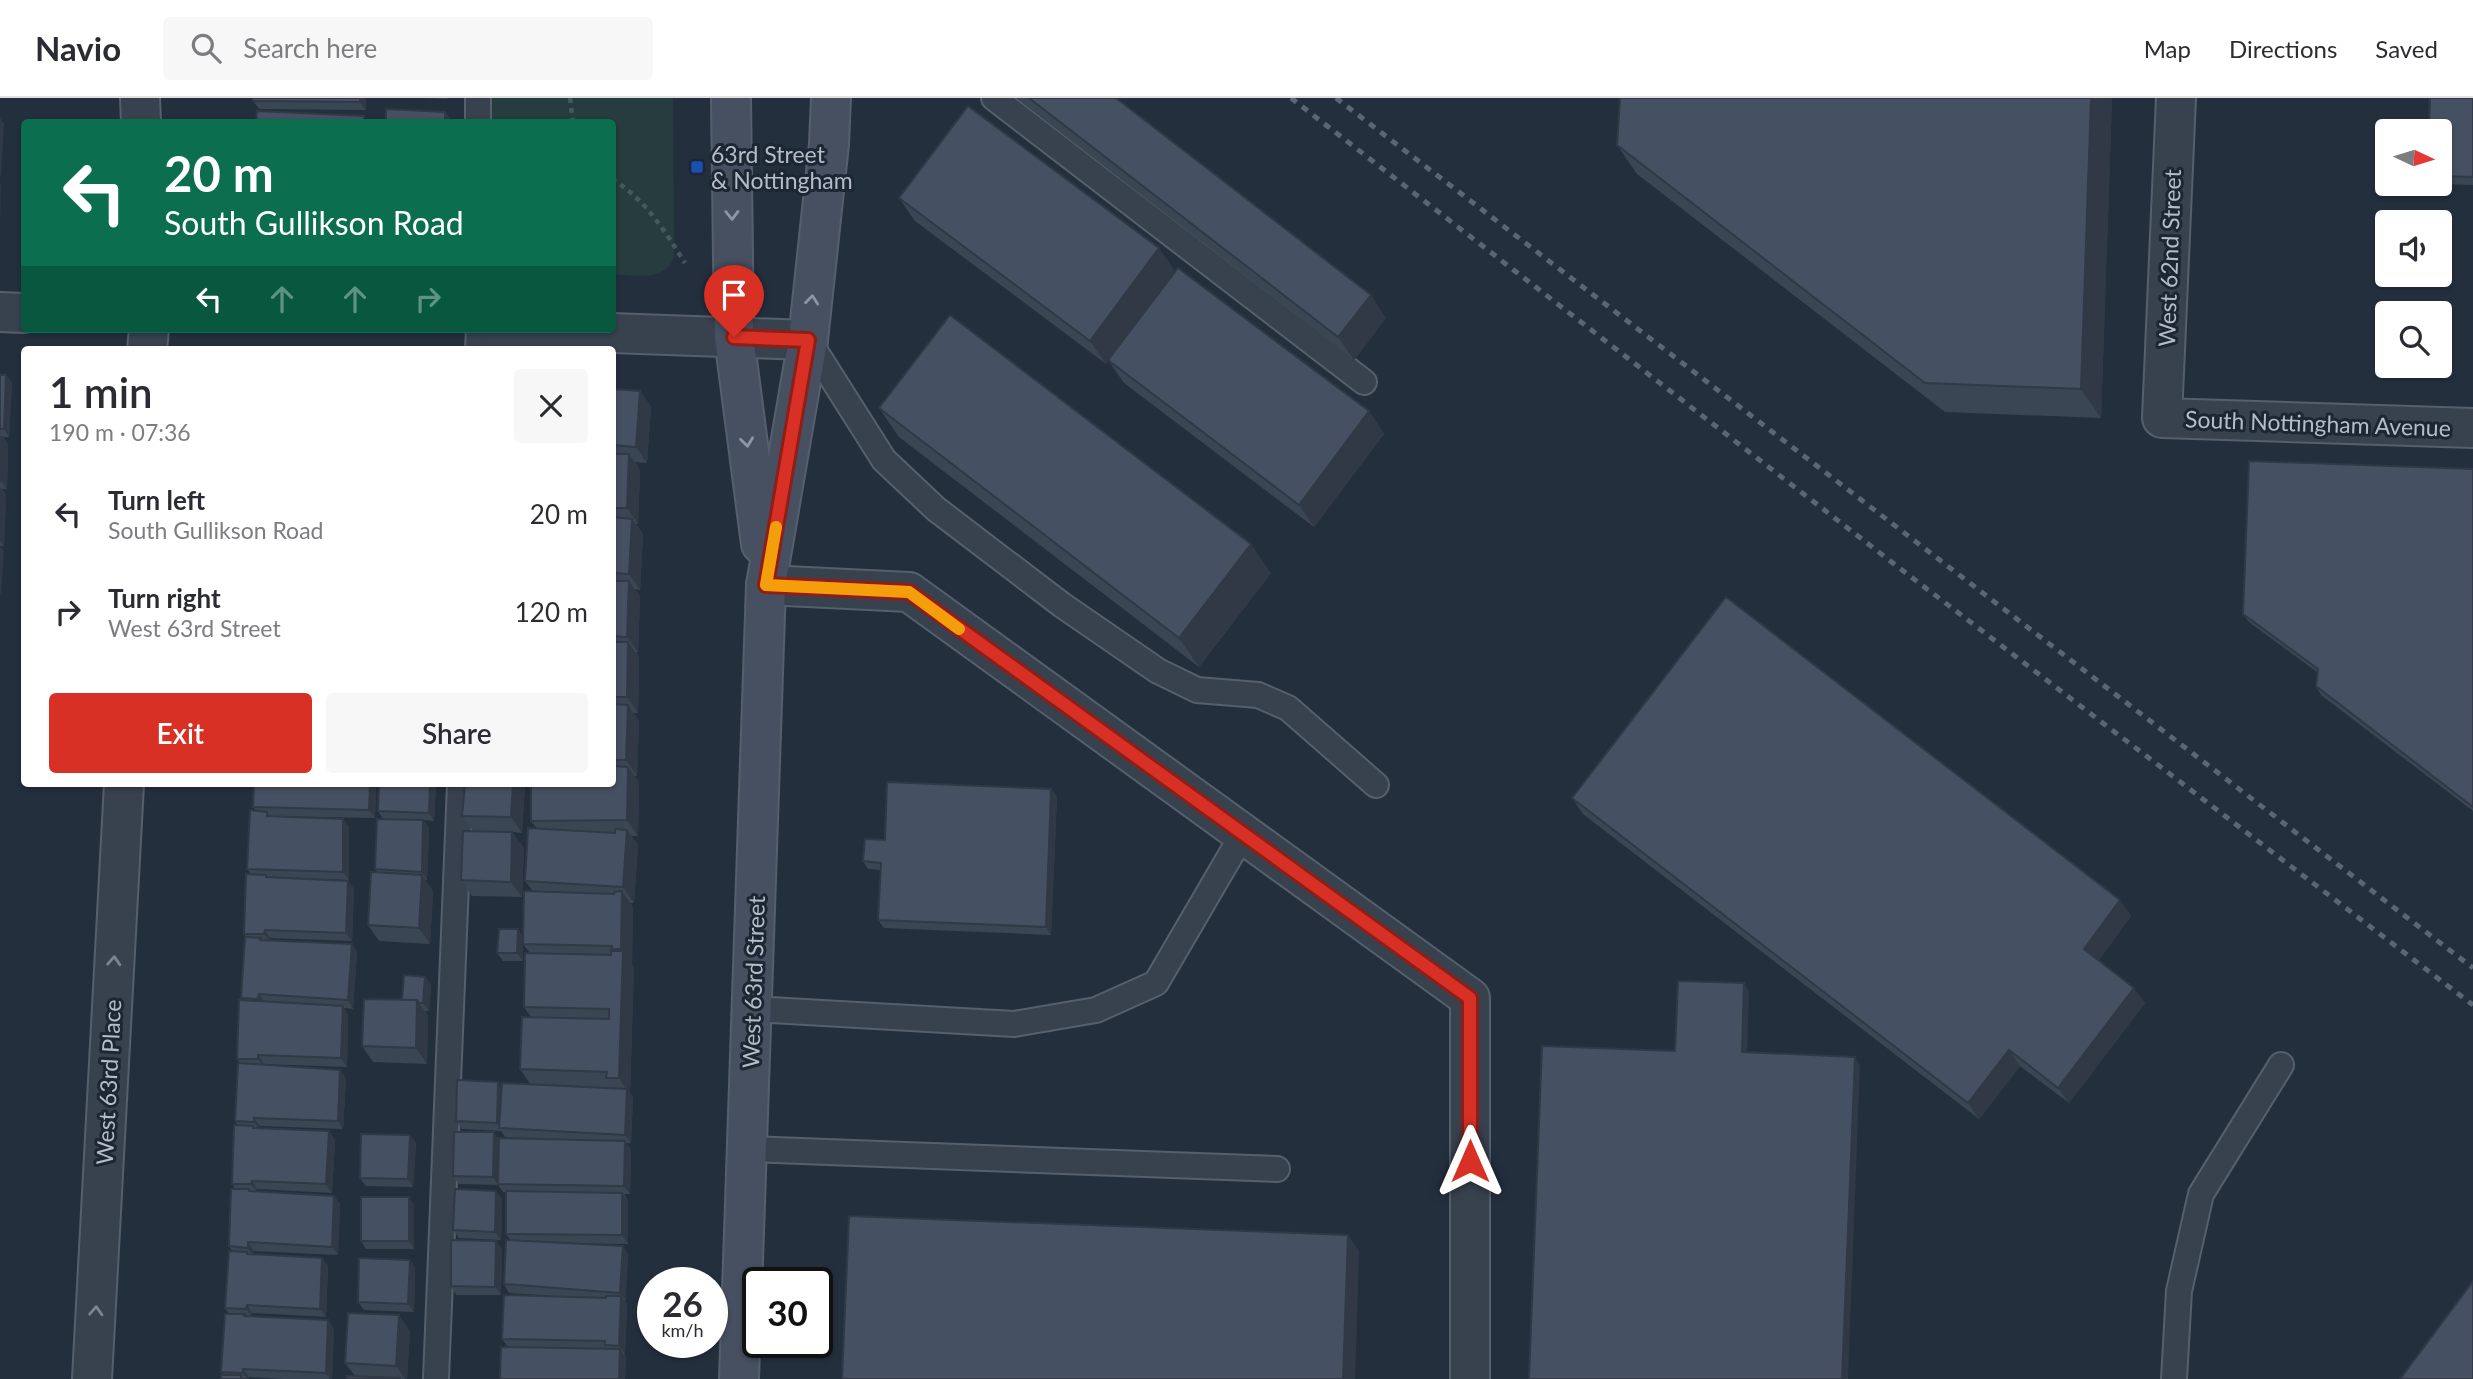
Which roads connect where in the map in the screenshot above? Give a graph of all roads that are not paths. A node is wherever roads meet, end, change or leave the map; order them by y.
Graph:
1 (141, 98) edge
2 (478, 98) edge
3 (731, 98) edge
4 (831, 98) edge
5 (994, 98) edge
6 (2176, 98) edge
7 (141, 119) edge
8 (478, 119) edge
9 (0, 312) edge
10 (21, 313) edge
11 (616, 333) edge
12 (734, 337) junction
13 (808, 340) junction
14 (1364, 382) dead end
15 (2162, 418) joint
16 (2473, 428) edge
17 (766, 585) junction
18 (1376, 785) dead end
19 (124, 787) edge
20 (460, 787) edge
21 (1242, 834) junction
22 (752, 1009) junction
23 (2281, 1065) dead end
24 (747, 1149) junction
25 (1277, 1169) dead end
26 (92, 1379) edge
27 (436, 1379) edge
28 (739, 1379) edge
29 (1470, 1379) edge
30 (2174, 1379) edge

1 - 7 street
2 - 8 lane
3 -> 12 main road, West 63rd Street
13 -> 4 main road, West 63rd Street
5 - 14 lane
6 - 15 street, West 62nd Street
9 - 10 street
11 - 12 street
12 - 13 street
12 -> 17 main road, West 63rd Street
13 - 17 main road, West 63rd Street
13 - 18 lane
15 - 16 street, South Nottingham Avenue
17 - 21 street
17 - 22 main road, West 63rd Street
26 -> 19 street, West 63rd Place
20 - 27 lane
21 - 22 lane
21 - 29 street
22 - 24 main road, West 63rd Street
23 - 30 lane
24 - 25 lane
24 - 28 main road, West 63rd Street

